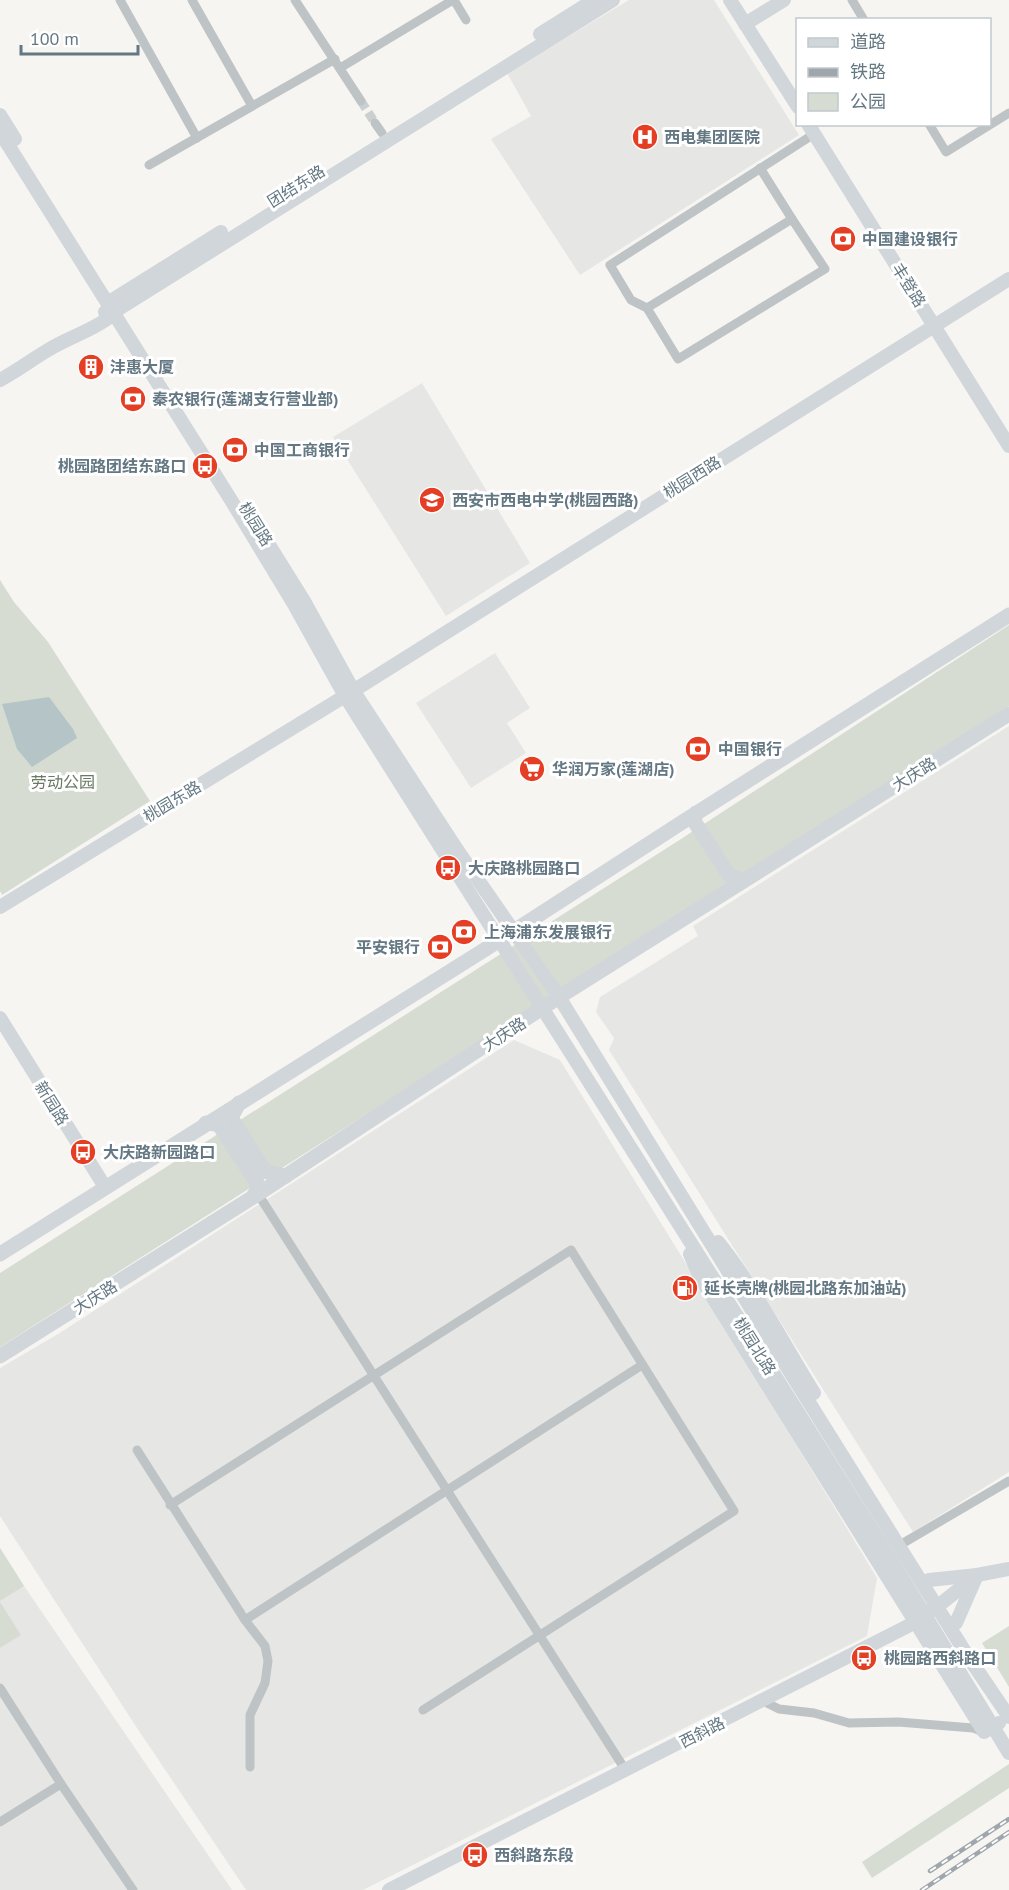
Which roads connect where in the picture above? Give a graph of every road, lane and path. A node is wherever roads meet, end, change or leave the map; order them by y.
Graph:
1 (120, 0) edge
2 (192, 0) edge
3 (295, 0) edge
4 (454, 0) edge
5 (594, 0) edge
6 (613, 0) edge
7 (730, 0) edge
8 (784, 0) edge
9 (852, 0) edge
10 (863, 18) edge
11 (466, 20) dead end
12 (745, 24) junction
13 (338, 64) junction
14 (361, 101) tunnel mouth
15 (796, 104) edge
16 (252, 106) junction
17 (1009, 113) edge
18 (0, 115) edge
19 (991, 124) edge
20 (930, 126) edge
21 (988, 126) edge
22 (811, 129) edge
23 (0, 132) edge
24 (197, 138) junction
25 (149, 165) dead end
26 (760, 168) junction
27 (792, 219) junction
28 (1009, 279) edge
29 (115, 307) junction
30 (647, 308) junction
31 (933, 325) junction
32 (0, 371) edge
33 (0, 380) edge
34 (1009, 446) edge
35 (1009, 615) edge
36 (349, 693) junction
37 (1009, 714) edge
38 (696, 813) junction
39 (682, 822) junction
40 (743, 881) junction
41 (726, 892) junction
42 (0, 907) edge
43 (506, 936) junction
44 (559, 997) junction
45 (544, 1009) junction
46 (0, 1018) edge
47 (239, 1103) junction
48 (206, 1124) junction
49 (286, 1176) junction
50 (105, 1187) junction
51 (256, 1195) junction
52 (668, 1206) junction
53 (689, 1207) junction
54 (0, 1254) edge
55 (0, 1356) edge
56 (642, 1365) junction
57 (374, 1375) junction
58 (137, 1450) dead end
59 (1009, 1480) edge
60 (447, 1490) junction
61 (170, 1505) junction
62 (905, 1542) junction
63 (1009, 1569) edge
64 (977, 1575) junction
65 (929, 1580) junction
66 (943, 1602) junction
67 (245, 1620) junction
68 (916, 1621) junction
69 (956, 1623) junction
70 (540, 1635) junction
71 (0, 1688) edge
72 (763, 1701) junction
73 (1009, 1709) edge
74 (423, 1710) dead end
75 (1009, 1717) edge
76 (984, 1731) junction
77 (1009, 1753) edge
78 (250, 1767) dead end
79 (626, 1771) junction
80 (62, 1784) junction
81 (0, 1822) edge
82 (134, 1890) edge
83 (389, 1890) edge

1 - 24 street
2 - 16 street
3 - 13 street
4 - 11 street
4 - 13 street
5 - 29 street, 团结东路
6 - 29 street
7 - 12 street
8 - 12 street
9 - 10 street
12 - 15 street
13 - 14 street
13 - 16 street
16 - 24 street
17 - 19 street
18 - 29 street, 桃园路
20 - 21 street
22 - 26 street
22 - 31 street, 丰登路
23 - 29 street, 桃园路
24 - 25 street
26 - 27 street
26 - 30 street
27 - 30 street
27 - 30 street
28 - 31 street, 桃园西路
29 - 32 street, 团结东路
29 - 33 street
29 - 36 street, 桃园路
31 - 34 street, 丰登路
31 - 36 street, 桃园西路
35 - 38 main road
36 - 42 street, 桃园东路
36 - 43 street, 桃园路
37 - 40 main road, 大庆路
38 - 39 main road
38 - 40 main road
39 - 41 main road
39 - 43 main road
40 - 41 main road, 大庆路
41 - 44 main road, 大庆路
43 - 44 street, 桃园北路
43 - 45 street, 桃园北路
43 - 47 main road
44 - 45 main road, 大庆路
44 - 53 street, 桃园北路
45 - 49 main road, 大庆路
45 - 52 street, 桃园北路
46 - 50 street, 新园路
47 - 48 main road
47 - 49 main road
48 - 50 main road
48 - 51 main road
49 - 51 main road, 大庆路
50 - 54 main road
51 - 55 main road, 大庆路
51 - 57 street
52 - 68 street
52 - 77 street, 桃园北路
53 - 62 street
53 - 75 street, 桃园北路
56 - 57 street
56 - 60 street
56 - 70 street
57 - 60 street
57 - 61 street
58 - 61 street
59 - 62 street
60 - 67 street
60 - 70 street
61 - 67 street
62 - 65 street
63 - 64 street, 西斜路
64 - 65 street
64 - 66 street, 西斜路
64 - 69 street
65 - 66 street
66 - 68 street, 西斜路
66 - 69 street
67 - 78 street
68 - 72 street, 西斜路
68 - 76 street
69 - 73 street
70 - 74 street
70 - 79 street
71 - 80 street
72 - 76 street
72 - 79 street, 西斜路
75 - 76 street
79 - 83 street, 西斜路
80 - 81 street
80 - 82 street

